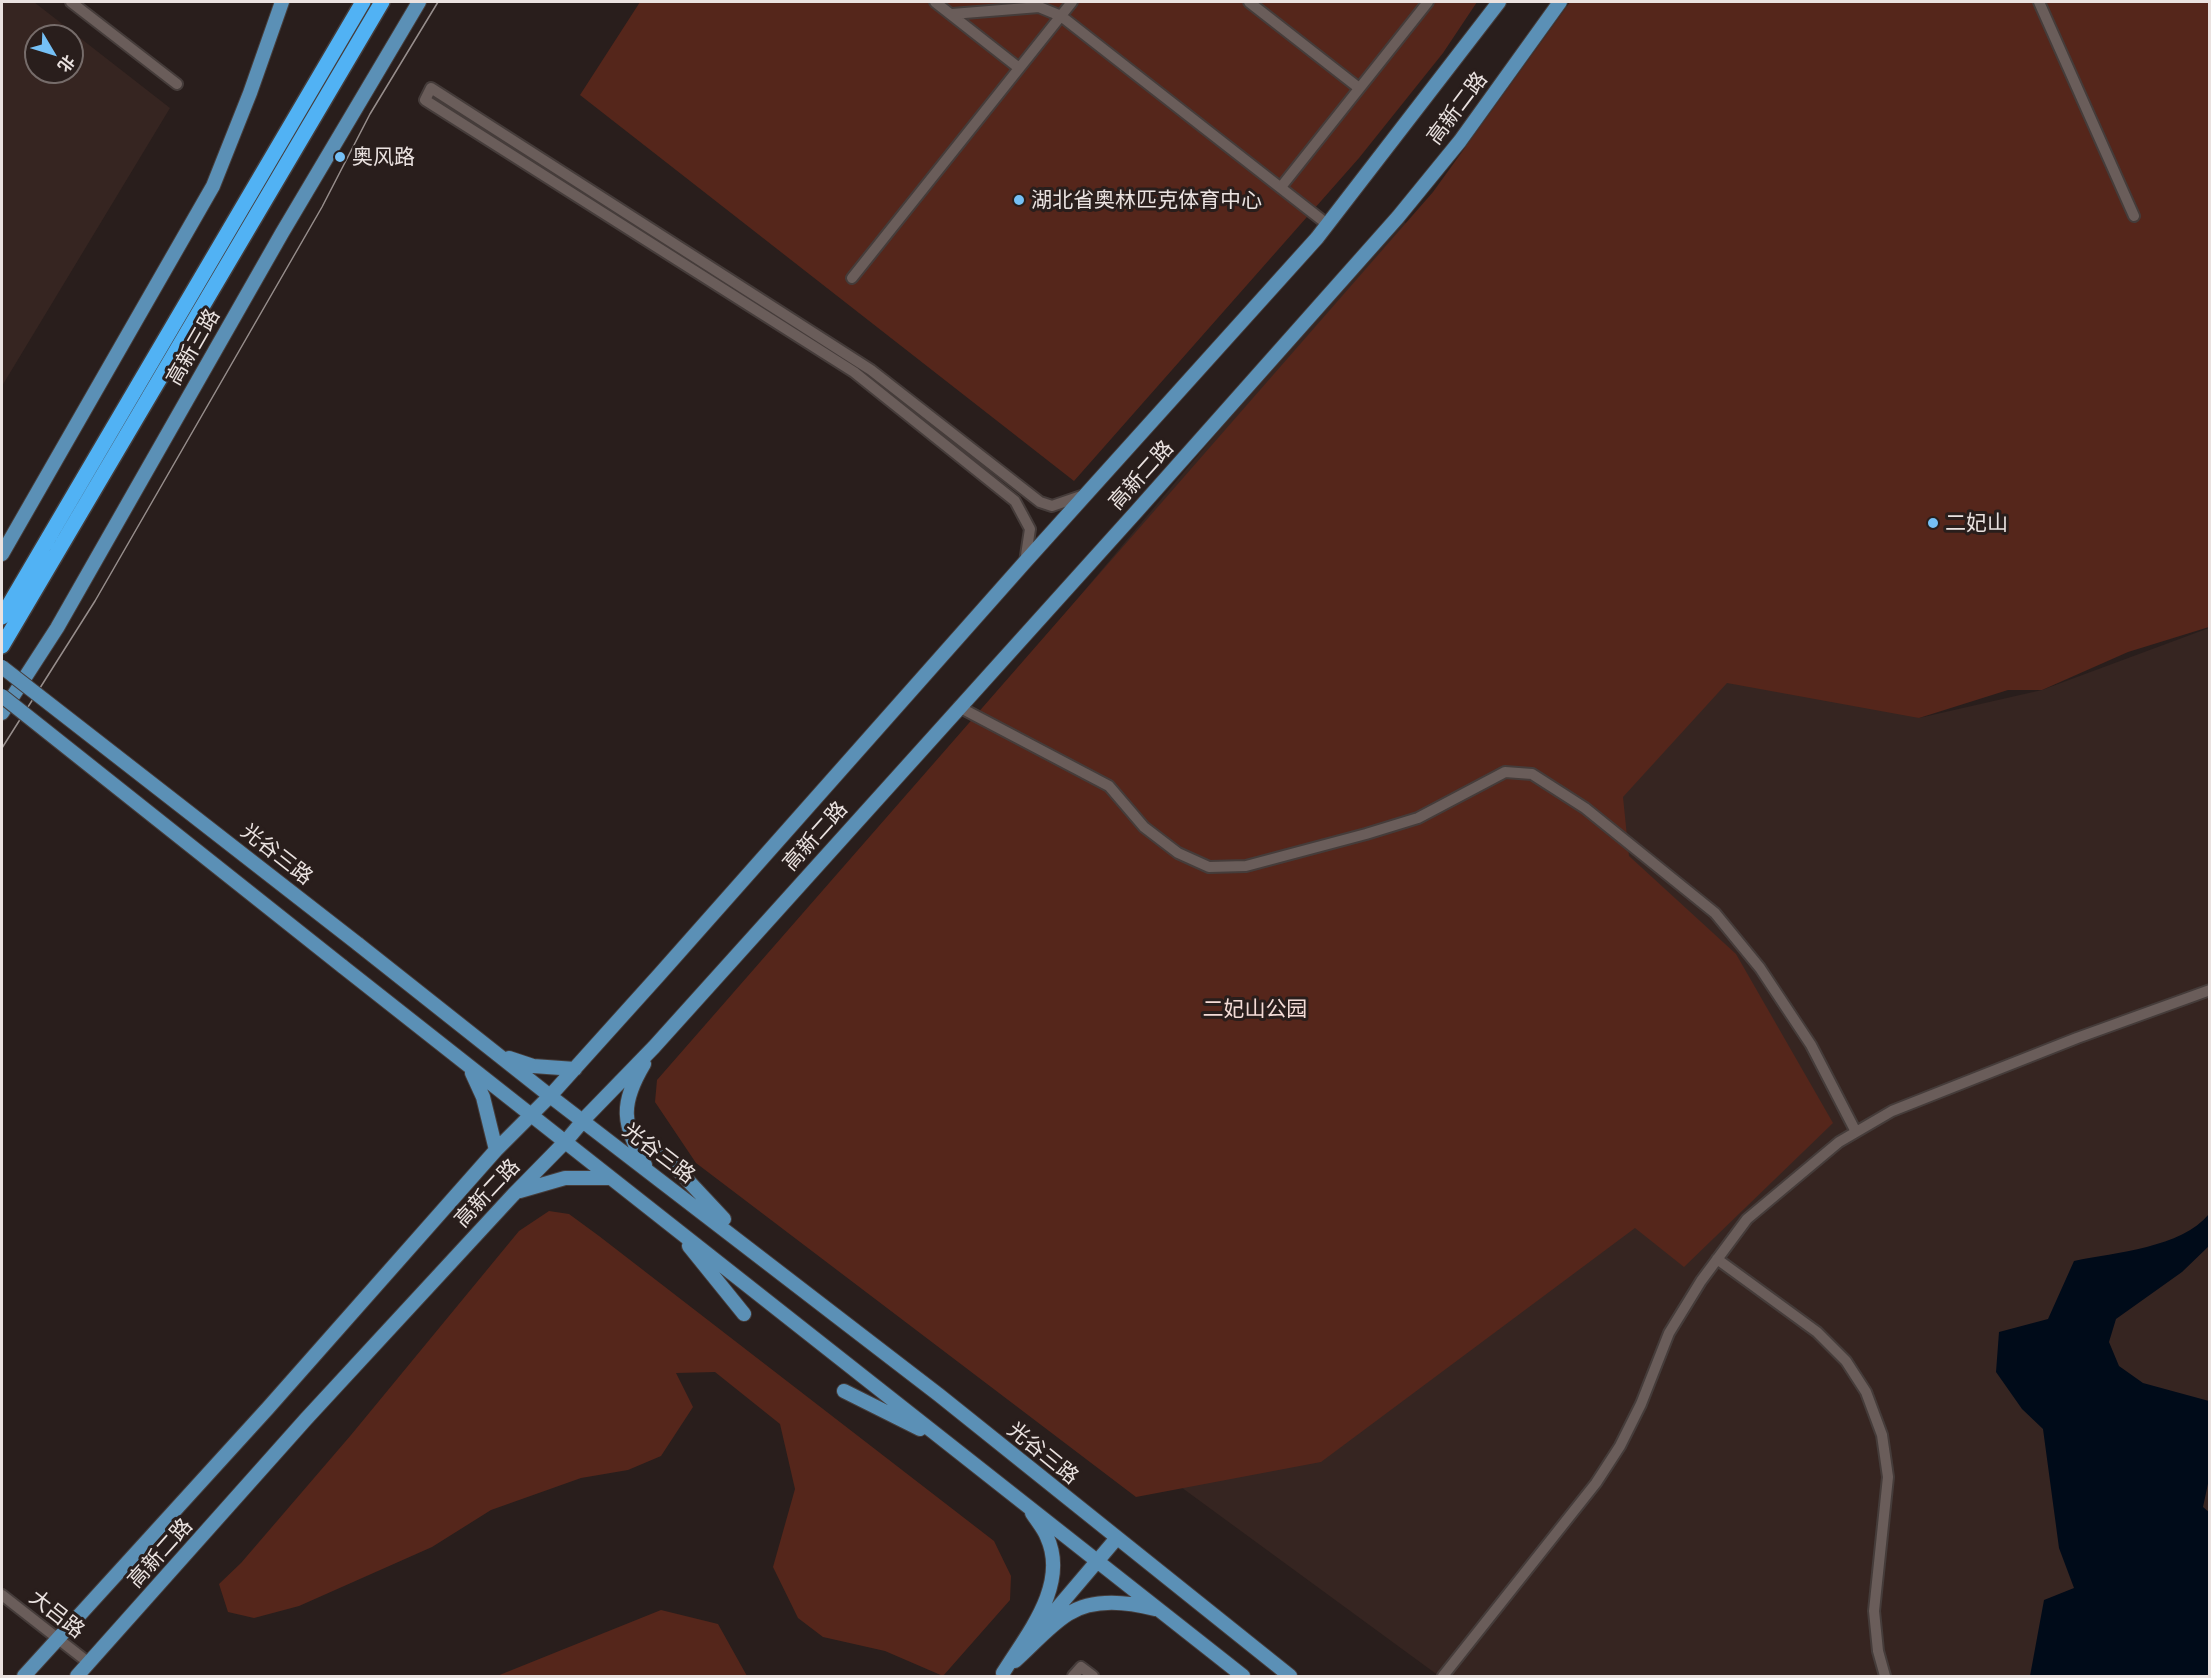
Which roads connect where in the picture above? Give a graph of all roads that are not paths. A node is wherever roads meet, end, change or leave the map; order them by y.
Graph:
1 (71, 2) edge
2 (282, 2) edge
3 (363, 2) edge
4 (382, 2) edge
5 (419, 2) edge
6 (935, 2) edge
7 (1072, 2) edge
8 (1249, 2) edge
9 (1428, 2) edge
10 (1499, 2) edge
11 (1560, 2) edge
12 (2039, 2) edge
13 (952, 14) junction
14 (1060, 16) junction
15 (1019, 68) junction
16 (177, 84) dead end
17 (1359, 88) junction
18 (1281, 188) junction
19 (2134, 216) dead end
20 (1327, 224) junction
21 (852, 278) dead end
22 (1089, 492) junction
23 (2, 554) edge
24 (1024, 562) junction
25 (2, 616) edge
26 (2, 646) edge
27 (2, 667) edge
28 (2, 696) edge
29 (959, 707) junction
30 (2, 713) edge
31 (2210, 990) edge
32 (654, 1047) junction
33 (501, 1055) junction
34 (470, 1068) junction
35 (575, 1069) junction
36 (550, 1096) junction
37 (530, 1117) junction
38 (583, 1121) junction
39 (1856, 1132) junction
40 (566, 1141) junction
41 (496, 1150) junction
42 (665, 1156) dead end
43 (647, 1170) junction
44 (610, 1178) junction
45 (513, 1195) junction
46 (672, 1226) junction
47 (754, 1252) junction
48 (1717, 1259) junction
49 (744, 1314) dead end
50 (844, 1391) dead end
51 (947, 1442) junction
52 (1027, 1504) junction
53 (1116, 1539) junction
54 (1098, 1561) junction
55 (2, 1595) edge
56 (1161, 1611) junction
57 (58, 1639) junction
58 (89, 1663) junction
59 (1001, 1675) edge
60 (24, 1677) edge
61 (77, 1677) edge
62 (1073, 1677) edge
63 (1093, 1677) edge
64 (1243, 1677) edge
65 (1290, 1677) edge
66 (1443, 1677) edge
67 (1885, 1677) edge

1 - 16 street
2 - 23 main road
3 - 25 highway, 高新三路
4 - 26 highway, 高新三路
5 - 30 main road, 高新三路
6 - 13 street
7 - 14 street
8 - 17 street
9 - 17 street
10 - 20 main road, 高新二路
11 - 29 main road, 高新二路
12 - 19 street
13 - 14 street
13 - 15 street
14 - 15 street
14 - 18 street
15 - 21 street
17 - 18 street
18 - 20 street
20 - 22 main road, 高新二路
22 - 24 main road, 高新二路
22 - 24 street
24 - 35 main road, 高新二路
27 - 33 main road, 光谷三路, bridge
28 - 34 main road, bridge
29 - 32 main road, 高新二路
29 - 39 street
31 - 39 street
32 - 38 main road, 高新二路
32 - 43 main road
33 - 35 main road
33 - 36 main road, 光谷三路
34 - 37 main road
34 - 41 main road
35 - 36 main road, 高新二路
36 - 37 main road, 高新二路
36 - 38 main road, 光谷三路
37 - 40 main road
37 - 41 main road, 高新二路
38 - 40 main road, 高新二路
38 - 43 main road, 光谷三路
39 - 48 street
40 - 44 main road
40 - 45 main road, 高新二路
41 - 57 main road, 高新二路
42 - 47 main road
43 - 47 main road, 光谷三路
44 - 45 main road
44 - 46 main road
45 - 58 main road, 高新二路
46 - 49 main road
46 - 51 main road
47 - 53 main road, 光谷三路
48 - 66 street
48 - 67 street
50 - 51 main road
51 - 52 main road
52 - 54 main road
52 - 59 main road
53 - 54 main road
53 - 65 main road, 光谷三路
54 - 56 main road
54 - 59 main road
55 - 57 street, 大吕路
56 - 59 main road
56 - 64 main road
57 - 58 street, 大吕路
57 - 60 main road, 高新二路
58 - 61 main road, 高新二路
62 - 63 street

